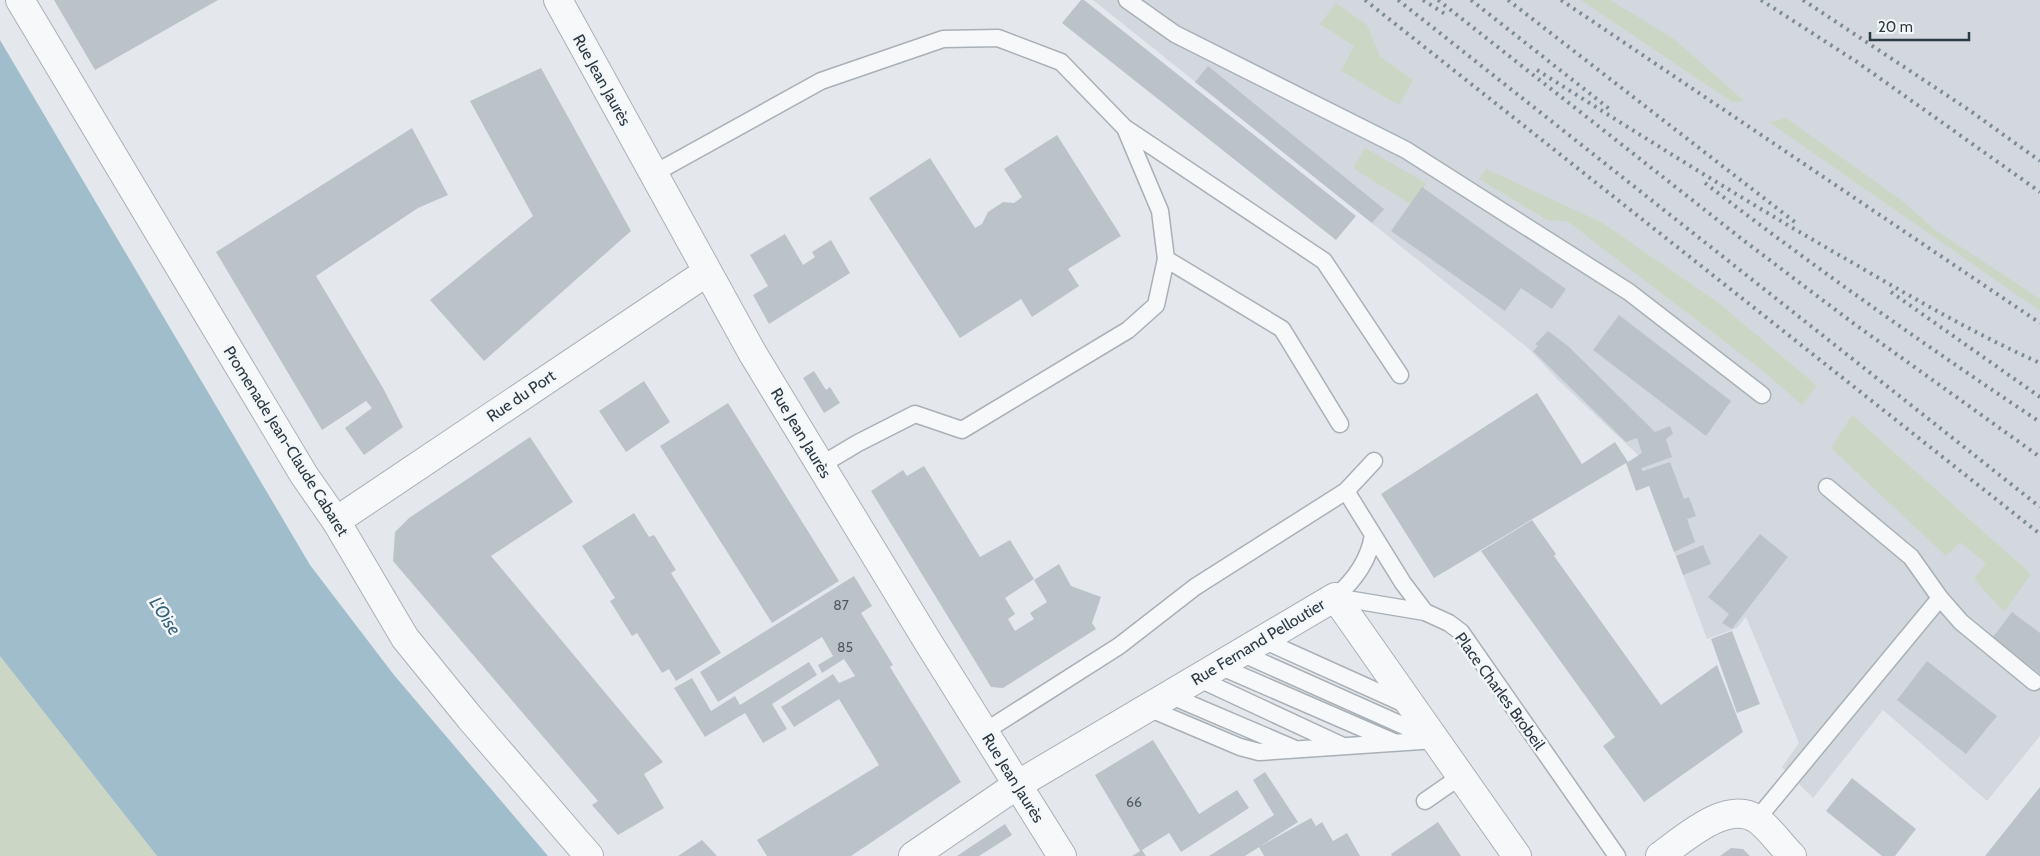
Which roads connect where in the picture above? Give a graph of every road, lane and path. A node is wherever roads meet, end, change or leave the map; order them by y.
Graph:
1 (20, 0) edge
2 (558, 0) edge
3 (1127, 0) edge
4 (1125, 128) junction
5 (653, 174) junction
6 (1166, 259) junction
7 (707, 272) junction
8 (1400, 374) dead end
9 (1762, 395) dead end
10 (1340, 424) dead end
11 (1374, 461) dead end
12 (821, 465) junction
13 (1827, 487) dead end
14 (1346, 490) junction
15 (336, 521) junction
16 (1373, 535) junction
17 (1335, 596) junction
18 (1940, 598) junction
19 (1425, 612) junction
20 (1230, 659) junction
21 (2034, 682) dead end
22 (1158, 702) junction
23 (1413, 708) junction
24 (984, 732) junction
25 (1436, 740) junction
26 (1396, 743) junction
27 (1343, 746) junction
28 (1297, 749) junction
29 (1462, 776) junction
30 (1017, 785) junction
31 (1425, 801) dead end
32 (1757, 819) junction
33 (589, 856) edge
34 (912, 856) edge
35 (1062, 856) edge
36 (1517, 856) edge
37 (1617, 856) edge
38 (1660, 856) edge
39 (1792, 856) edge

1 - 15 street, Promenade Jean-Claude Cabaret
2 - 5 street, Rue Jean Jaurès
3 - 9 lane
4 - 5 lane
4 - 6 lane
4 - 8 lane
5 - 7 street, Rue Jean Jaurès
6 - 10 lane
6 - 12 lane
7 - 12 street, Rue Jean Jaurès
7 - 15 street, Rue du Port
11 - 14 lane
12 - 24 street, Rue Jean Jaurès
13 - 18 lane
14 - 16 lane
14 - 24 lane
15 - 33 street, Promenade Jean-Claude Cabaret
16 - 17 lane
16 - 19 lane
17 - 19 lane, Place Charles Brobeil
17 - 20 street, Rue Fernand Pelloutier
17 - 23 street, Rue Fernand Pelloutier
18 - 21 lane
18 - 32 lane
19 - 37 lane, Place Charles Brobeil
20 - 22 street, Rue Fernand Pelloutier
20 - 23 lane
20 - 25 lane
20 - 26 lane
20 - 27 lane
22 - 28 lane
22 - 28 lane
22 - 30 street, Rue Fernand Pelloutier
23 - 25 street, Rue Fernand Pelloutier
24 - 30 street, Rue Jean Jaurès
25 - 26 lane
25 - 29 street, Rue Fernand Pelloutier
26 - 27 lane
27 - 28 lane
29 - 31 lane
29 - 36 street, Rue Fernand Pelloutier
30 - 34 street, Rue Fernand Pelloutier
30 - 35 street, Rue Jean Jaurès
32 - 38 street
32 - 39 street

